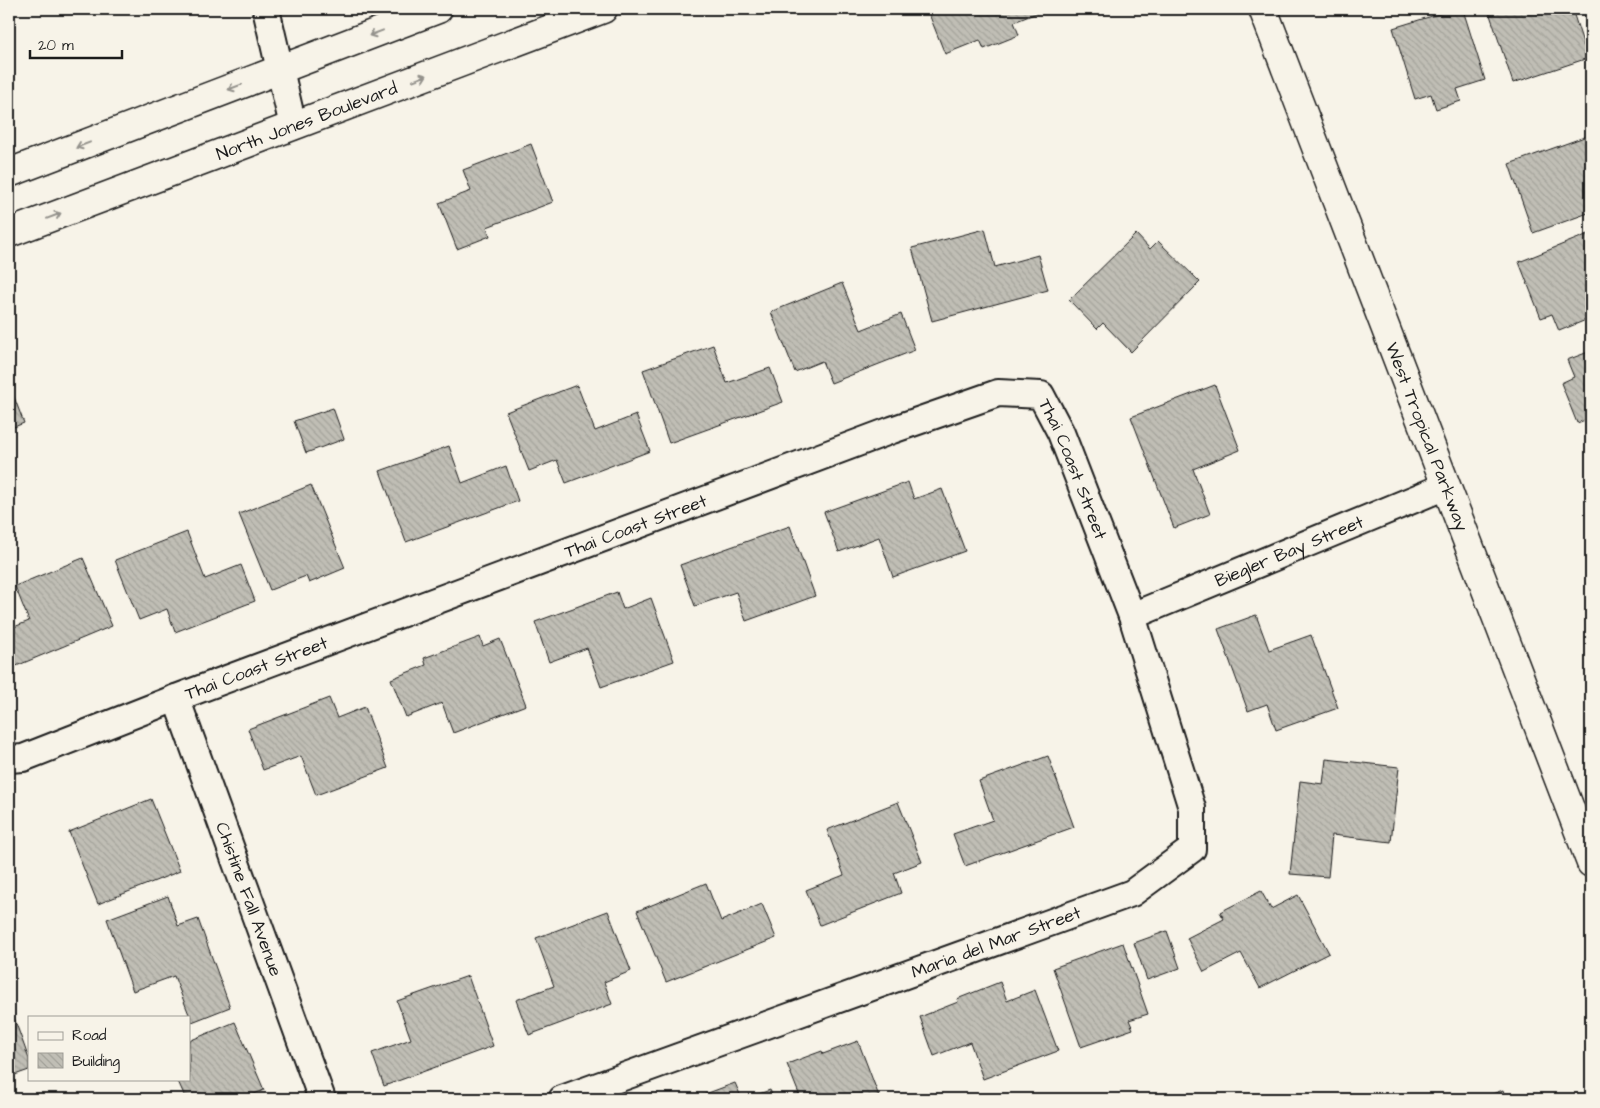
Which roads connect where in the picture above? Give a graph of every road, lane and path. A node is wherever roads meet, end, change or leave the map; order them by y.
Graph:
1 (266, 9) edge
2 (438, 9) edge
3 (603, 9) edge
4 (1263, 9) edge
5 (280, 70) junction
6 (293, 126) junction
7 (9, 173) edge
8 (9, 233) edge
9 (1446, 486) junction
10 (1132, 616) junction
11 (176, 698) junction
12 (9, 759) edge
13 (1591, 863) edge
14 (322, 1099) edge
15 (562, 1099) edge

1 - 5 street
2 -> 5 main road
6 -> 3 main road, North Jones Boulevard
4 - 9 main road, West Tropical Parkway
5 - 6 street
5 -> 7 main road
8 -> 6 main road, North Jones Boulevard
9 - 10 street, Biegler Bay Street
9 - 13 main road, West Tropical Parkway
10 - 11 street, Thai Coast Street
10 - 15 street, Maria del Mar Street
11 - 12 street, Thai Coast Street
11 - 14 street, Chistine Fall Avenue

